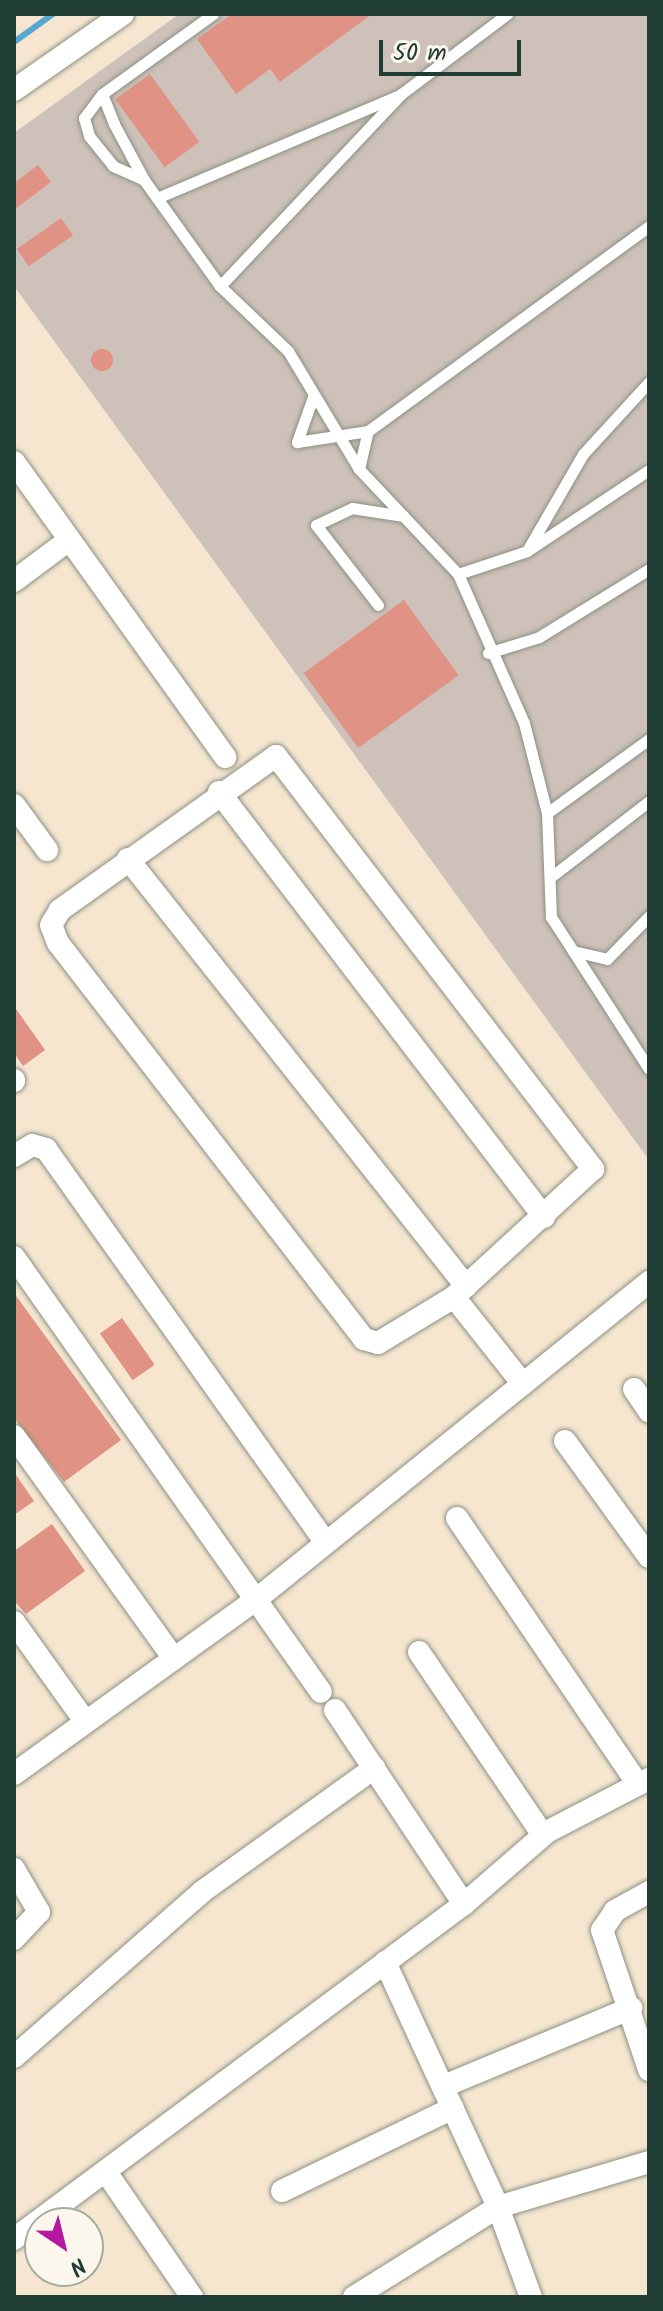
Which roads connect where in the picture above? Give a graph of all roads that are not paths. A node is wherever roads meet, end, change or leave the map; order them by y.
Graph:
1 (123, 14) edge
2 (213, 14) edge
3 (507, 14) edge
4 (14, 90) edge
5 (102, 94) junction
6 (401, 94) junction
7 (144, 180) junction
8 (157, 198) junction
9 (649, 226) edge
10 (220, 286) junction
11 (649, 382) edge
12 (313, 397) junction
13 (368, 431) junction
14 (332, 433) junction
15 (14, 462) edge
16 (359, 469) junction
17 (649, 470) edge
18 (403, 516) junction
19 (69, 540) junction
20 (527, 551) junction
21 (649, 569) edge
22 (458, 574) junction
23 (14, 581) edge
24 (378, 605) dead end
25 (488, 653) junction
26 (649, 739) edge
27 (225, 757) dead end
28 (219, 792) junction
29 (649, 801) edge
30 (14, 805) edge
31 (547, 813) junction
32 (47, 850) dead end
33 (128, 859) junction
34 (552, 876) junction
35 (649, 916) edge
36 (573, 951) junction
37 (649, 1069) edge
38 (14, 1156) edge
39 (544, 1217) junction
40 (14, 1257) edge
41 (649, 1282) edge
42 (460, 1291) junction
43 (523, 1384) junction
44 (634, 1389) dead end
45 (649, 1411) edge
46 (14, 1436) edge
47 (565, 1441) dead end
48 (457, 1518) dead end
49 (326, 1543) junction
50 (649, 1557) edge
51 (258, 1598) junction
52 (14, 1622) edge
53 (419, 1652) dead end
54 (174, 1659) junction
55 (85, 1721) junction
56 (374, 1768) junction
57 (14, 1774) edge
58 (644, 1781) edge
59 (543, 1835) junction
60 (14, 1869) edge
61 (649, 1892) edge
62 (464, 1904) junction
63 (14, 1939) edge
64 (385, 1962) junction
65 (631, 2008) junction
66 (14, 2057) edge
67 (649, 2070) edge
68 (444, 2086) junction
69 (453, 2108) junction
70 (649, 2162) edge
71 (106, 2172) junction
72 (282, 2191) dead end
73 (498, 2207) junction
74 (14, 2239) edge
75 (192, 2297) edge
76 (354, 2297) edge
77 (531, 2297) edge

1 - 4 street
2 - 5 lane
3 - 6 lane
5 - 7 lane
5 - 7 lane
6 - 8 lane
6 - 10 lane
7 - 8 lane
8 - 10 lane
9 - 13 lane
10 - 12 lane
11 - 20 lane
12 - 14 lane
12 - 14 lane
13 - 14 lane
13 - 16 lane
14 - 16 lane
15 - 19 street
16 - 18 lane
17 - 20 lane
18 - 22 lane
18 - 24 lane
19 - 23 street
19 - 27 street
20 - 22 lane
21 - 25 lane
22 - 25 lane
25 - 31 lane
26 - 31 lane
28 - 33 street
28 - 39 street
28 - 39 street
29 - 34 lane
30 - 32 street
31 - 34 lane
33 - 42 street
33 - 42 street
34 - 36 lane
35 - 36 lane
36 - 37 lane
38 - 49 street
39 - 42 street
40 - 51 street
41 - 43 street
42 - 43 street
43 - 49 street
44 - 45 street
46 - 54 street
47 - 50 street
48 - 58 street
49 - 51 street
51 - 54 street
51 - 56 street
52 - 55 street
53 - 59 street
54 - 55 street
55 - 57 street
56 - 62 street
56 - 66 street
58 - 59 street
59 - 62 street
60 - 63 street
61 - 65 street
62 - 64 street
64 - 68 street
64 - 71 street
65 - 67 street
65 - 68 street
68 - 69 street
69 - 72 street
69 - 73 street
70 - 73 street
71 - 74 street
71 - 75 street
73 - 76 street
73 - 77 street

